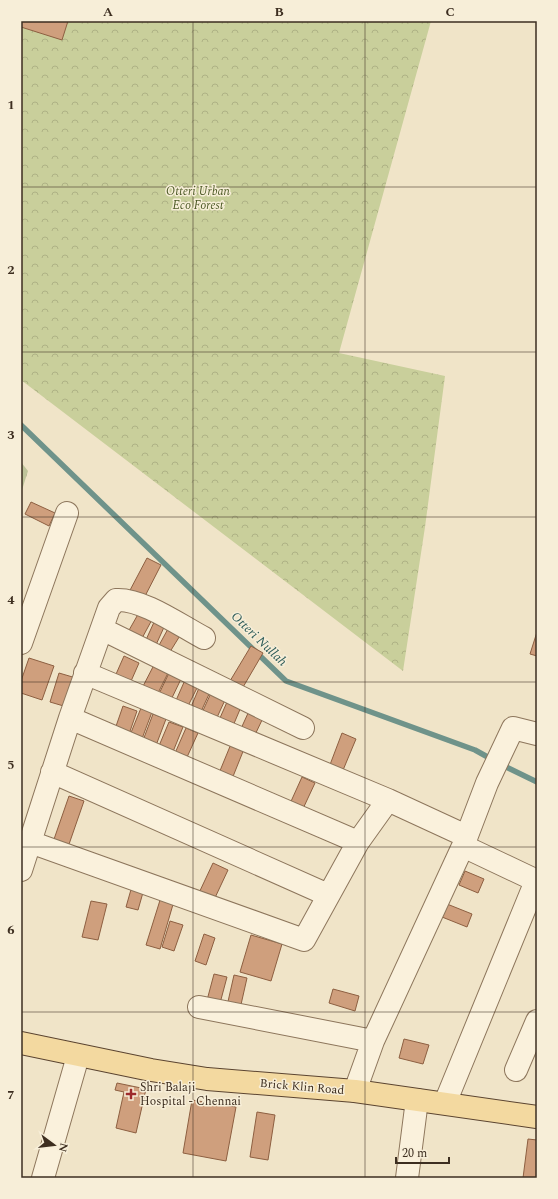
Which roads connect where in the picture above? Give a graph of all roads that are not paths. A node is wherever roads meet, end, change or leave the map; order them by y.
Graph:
1 (67, 513) dead end
2 (102, 629) junction
3 (204, 638) dead end
4 (21, 644) edge
5 (85, 674) junction
6 (70, 718) junction
7 (303, 728) dead end
8 (537, 734) edge
9 (52, 772) junction
10 (388, 800) junction
11 (464, 841) junction
12 (30, 842) junction
13 (358, 842) junction
14 (21, 870) edge
15 (537, 881) edge
16 (328, 895) junction
17 (199, 1007) dead end
18 (537, 1021) edge
19 (373, 1042) junction
20 (21, 1043) edge
21 (78, 1056) junction
22 (516, 1070) dead end
23 (355, 1091) junction
24 (417, 1100) junction
25 (445, 1103) junction
26 (537, 1117) edge
27 (43, 1178) edge
28 (407, 1178) edge

1 - 4 street
2 - 3 street
2 - 5 street
2 - 7 street
5 - 6 street
5 - 10 street
6 - 9 street
6 - 13 street
8 - 11 street
9 - 12 street
9 - 16 street
10 - 11 street
10 - 13 street
11 - 15 street
11 - 19 street
12 - 14 street
12 - 16 street
13 - 16 street
15 - 25 street
17 - 19 street
18 - 22 street
19 - 23 street
20 - 21 main road, Brick Klin Road
21 - 23 main road, Brick Klin Road
21 - 27 street
23 - 24 main road, Brick Klin Road
24 - 25 main road, Brick Klin Road
24 - 28 street
25 - 26 main road, Brick Klin Road

